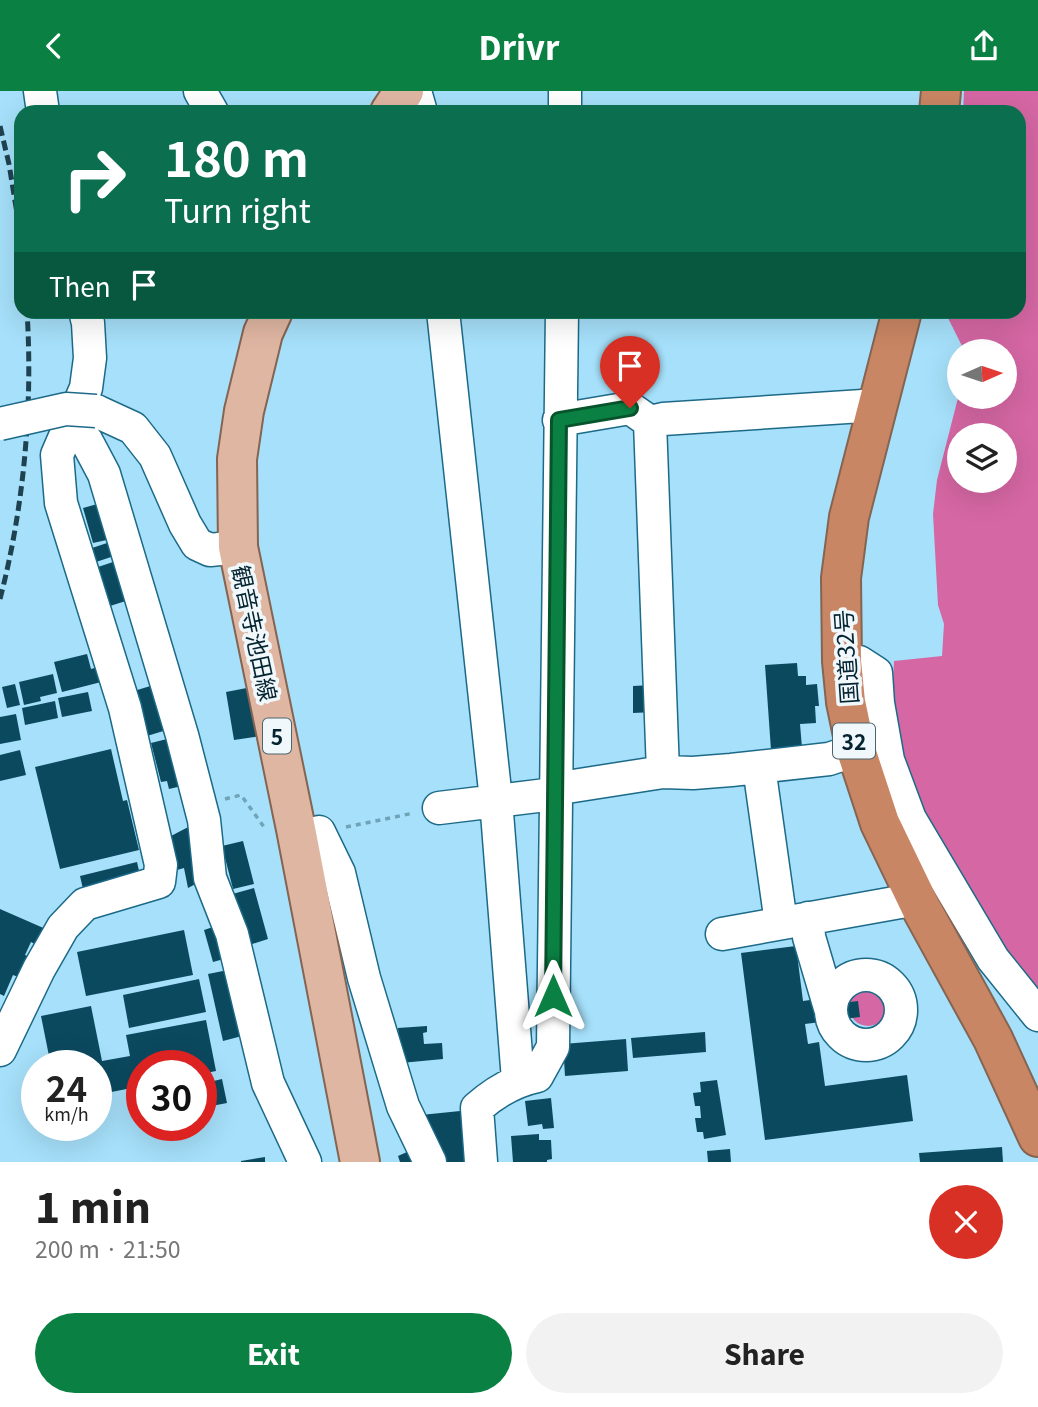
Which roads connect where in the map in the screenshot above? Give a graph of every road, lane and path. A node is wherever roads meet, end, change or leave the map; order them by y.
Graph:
1 (87, 319) edge
2 (270, 319) edge
3 (444, 319) edge
4 (562, 319) edge
5 (900, 319) edge
6 (878, 405) junction
7 (559, 420) junction
8 (650, 422) junction
9 (0, 424) edge
10 (66, 429) junction
11 (238, 547) junction
12 (842, 661) junction
13 (856, 750) junction
14 (759, 767) junction
15 (663, 772) junction
16 (554, 792) junction
17 (496, 800) junction
18 (439, 808) joint
19 (203, 814) junction
20 (319, 832) joint
21 (270, 835) dead end
22 (917, 899) junction
23 (794, 921) junction
24 (722, 934) dead end
25 (830, 1008) dead end
26 (1038, 1015) edge
27 (0, 1050) edge
28 (518, 1080) junction
29 (1038, 1137) edge
30 (305, 1162) edge
31 (360, 1162) edge
32 (430, 1162) edge
33 (481, 1162) edge

1 - 10 street
2 - 11 main road, 観音寺池田線 / 5
3 - 17 street
4 - 7 street
5 - 6 highway, 国道32号 / 32
6 - 8 street
6 - 12 highway, 国道32号 / 32
7 - 8 street
7 - 16 street
8 - 15 street
9 - 11 street, bridge
10 - 19 street
10 - 27 street
11 - 31 main road, 観音寺池田線 / 5
12 - 13 highway, 国道32号 / 32
12 - 26 street
13 - 14 street
13 - 22 highway, 国道32号 / 32
14 - 15 street
14 - 23 street
15 - 16 street
16 - 17 street
16 - 28 street
17 - 18 street
17 - 28 street
18 - 20 path
19 - 21 path
19 - 30 street
20 - 32 street
22 - 23 street
22 - 29 highway, 国道32号 / 32
23 - 24 street
23 - 25 street
28 - 33 street

